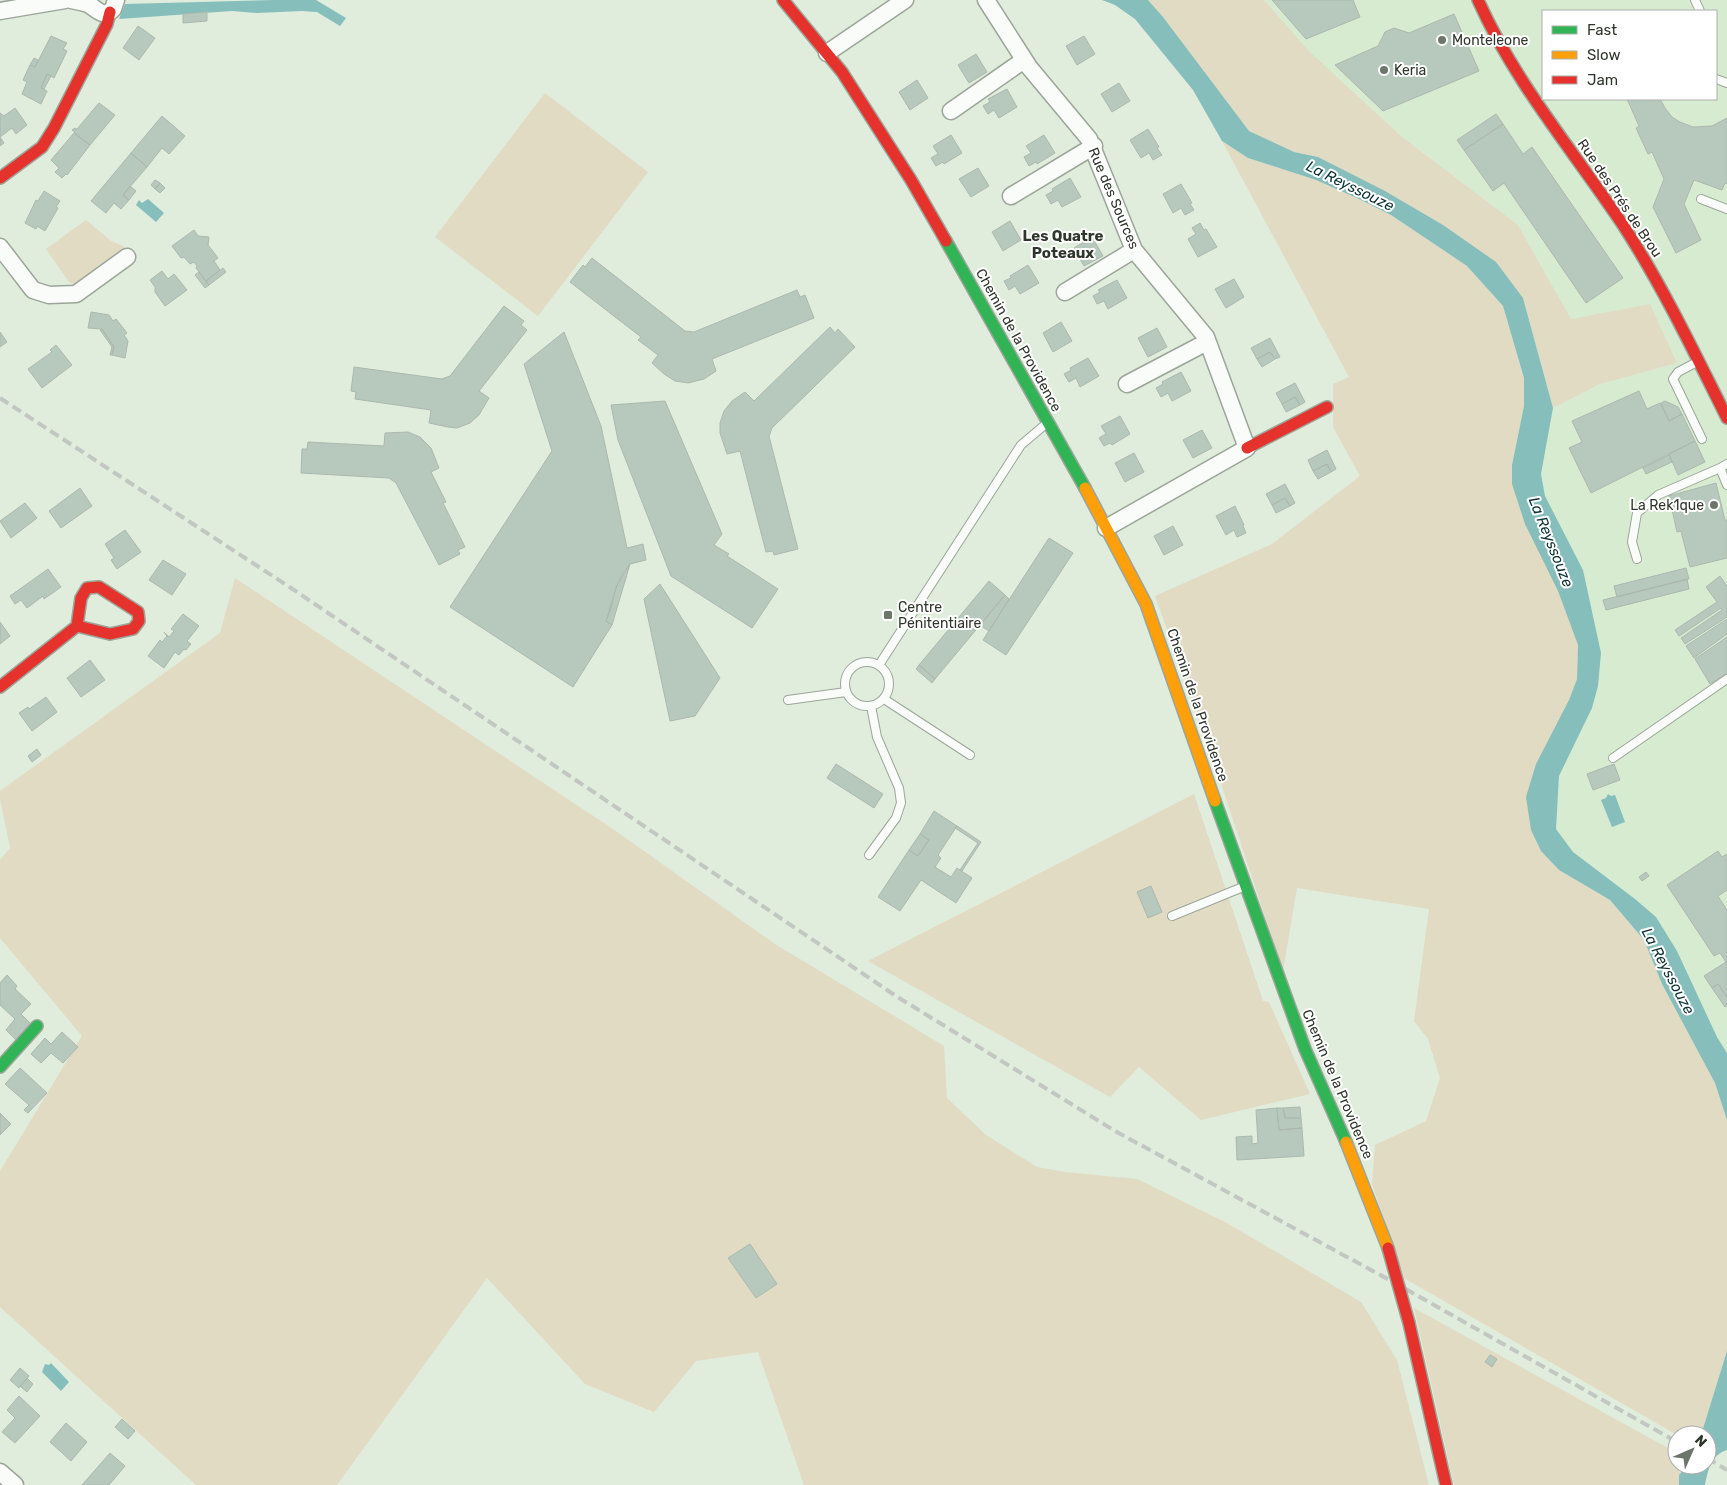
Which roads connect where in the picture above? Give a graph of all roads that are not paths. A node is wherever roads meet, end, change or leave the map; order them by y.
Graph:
1 (65, 0) edge
2 (71, 0) edge
3 (783, 0) edge
4 (905, 0) edge
5 (986, 0) edge
6 (1478, 0) edge
7 (106, 5) edge
8 (0, 11) edge
9 (101, 34) joint
10 (827, 54) junction
11 (1024, 60) junction
12 (951, 111) dead end
13 (1094, 146) junction
14 (0, 178) edge
15 (1011, 196) dead end
16 (1701, 198) dead end
17 (1727, 209) edge
18 (0, 247) edge
19 (1134, 250) junction
20 (127, 257) dead end
21 (1065, 292) dead end
22 (1207, 342) junction
23 (1699, 361) junction
24 (1127, 384) dead end
25 (1327, 407) dead end
26 (1727, 418) edge
27 (1048, 422) junction
28 (1702, 439) dead end
29 (1246, 448) junction
30 (1724, 466) edge
31 (1727, 485) edge
32 (1106, 528) junction
33 (1637, 559) dead end
34 (77, 626) junction
35 (879, 665) junction
36 (1727, 679) edge
37 (0, 687) edge
38 (846, 692) junction
39 (884, 699) junction
40 (788, 700) dead end
41 (871, 706) junction
42 (970, 754) dead end
43 (1613, 758) dead end
44 (869, 855) dead end
45 (1245, 887) junction
46 (1172, 916) dead end
47 (37, 1026) dead end
48 (0, 1067) edge
49 (0, 1472) edge
50 (15, 1485) edge
51 (1446, 1485) edge

1 - 8 street
2 - 7 street
3 - 10 street, Chemin de la Providence
4 - 10 street
5 - 11 street, Rue des Sources
6 - 23 street, Rue des Prés de Brou
7 - 9 street
9 - 14 street
10 - 27 street, Chemin de la Providence
11 - 12 street
11 - 13 street, Rue des Sources
13 - 15 street
13 - 19 street, Rue des Sources
16 - 17 lane
18 - 20 street
19 - 21 street
19 - 22 street, Rue des Sources
22 - 24 street
22 - 29 street, Rue des Sources
23 - 26 street, Rue des Prés de Brou
23 - 28 lane
25 - 29 street
27 - 32 street, Chemin de la Providence
27 - 35 lane
29 - 32 street
30 - 31 lane
30 - 33 lane
32 - 45 street, Chemin de la Providence
34 - 34 street
34 - 37 street
35 - 38 lane
35 - 39 lane
36 - 43 lane
38 - 40 lane
38 - 41 lane
39 - 41 lane
39 - 42 lane
41 - 44 lane
45 - 46 lane
45 - 51 street, Chemin de la Providence, bridge
47 - 48 street
49 - 50 street

